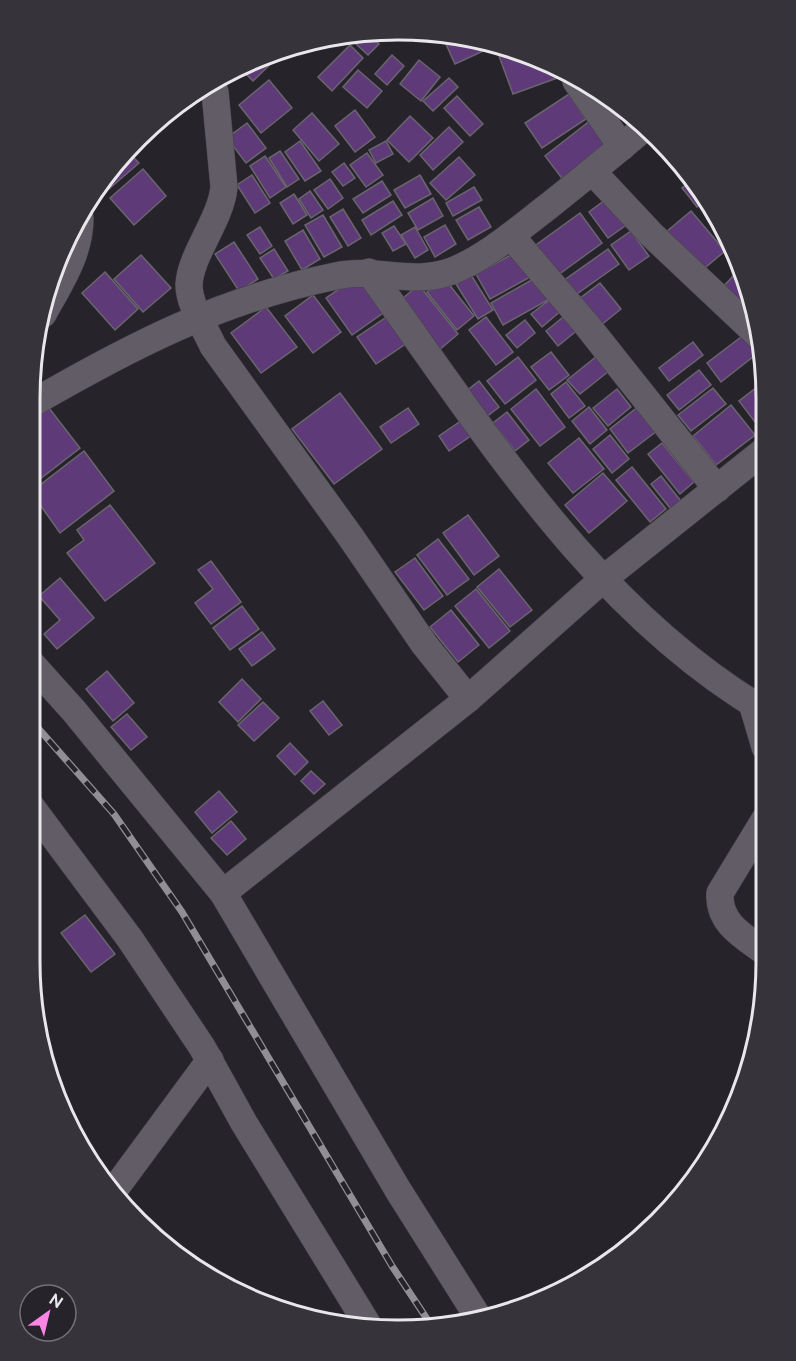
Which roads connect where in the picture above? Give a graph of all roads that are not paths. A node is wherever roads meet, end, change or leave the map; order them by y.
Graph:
1 (216, 92) dead end
2 (584, 93) edge
3 (638, 133) edge
4 (622, 147) junction
5 (592, 171) junction
6 (80, 234) edge
7 (511, 236) junction
8 (369, 272) junction
9 (58, 288) edge
10 (199, 316) junction
11 (748, 326) edge
12 (40, 399) edge
13 (756, 457) edge
14 (717, 489) junction
15 (602, 580) junction
16 (40, 673) edge
17 (468, 699) junction
18 (756, 706) edge
19 (40, 818) edge
20 (756, 834) edge
21 (223, 892) junction
22 (756, 945) edge
23 (210, 1060) junction
24 (118, 1185) edge
25 (475, 1312) edge
26 (364, 1319) edge

1 - 10 street
2 - 4 street
3 - 4 street
4 - 5 street
5 - 7 street
5 - 11 street
6 - 9 street
7 - 8 street
7 - 14 street
8 - 10 street
8 - 15 street
10 - 12 street
10 - 17 street
13 - 14 street
14 - 15 street
15 - 17 street
15 - 18 street
16 - 21 street
17 - 21 street
19 - 23 street
20 - 22 street
21 - 25 street
23 - 24 street
23 - 26 street

